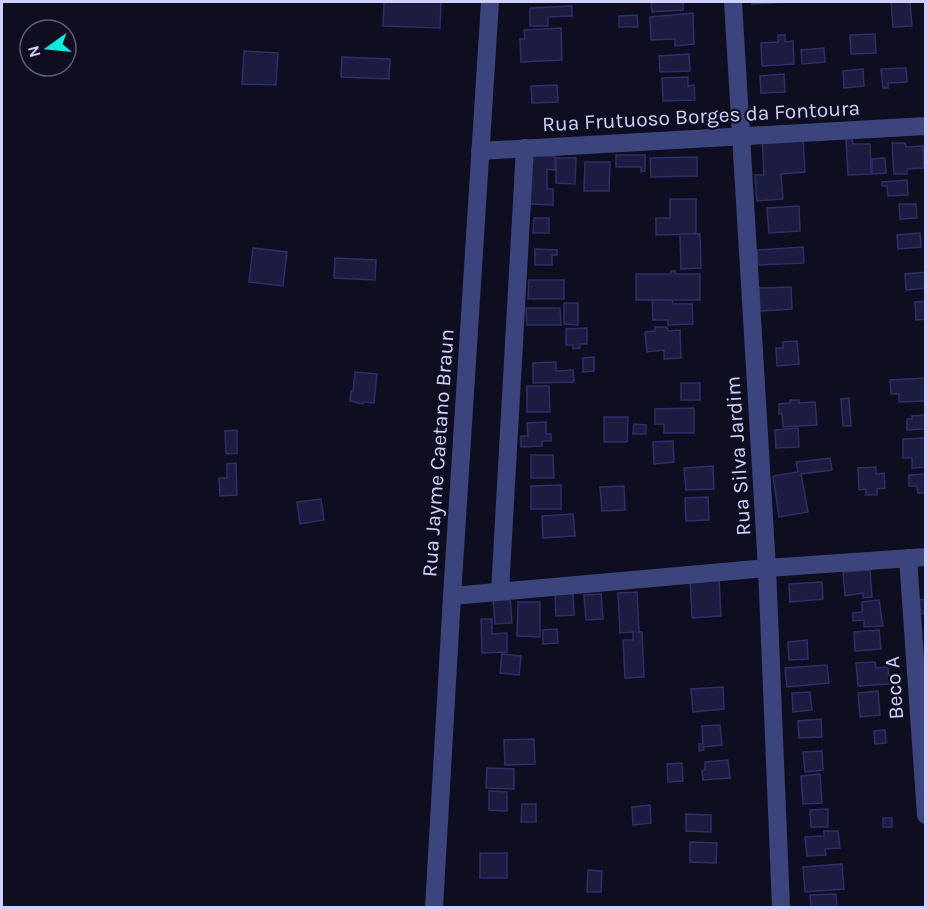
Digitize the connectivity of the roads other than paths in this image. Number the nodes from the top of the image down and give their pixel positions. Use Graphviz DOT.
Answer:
graph roads {
  1 [pos="490,2"];
  2 [pos="733,2"];
  3 [pos="926,126"];
  4 [pos="740,135"];
  5 [pos="525,148"];
  6 [pos="480,151"];
  7 [pos="917,558"];
  8 [pos="767,568"];
  9 [pos="500,591"];
  10 [pos="452,596"];
  11 [pos="926,815"];
  12 [pos="434,908"];
  13 [pos="781,908"];
  1 -- 6 [label="street, Rua Jayme Caetano Braun"];
  2 -- 4 [label="street, Rua Silva Jardim"];
  3 -- 4 [label="street, Rua Frutuoso Borges da Fontoura"];
  4 -- 5 [label="street, Rua Frutuoso Borges da Fontoura"];
  4 -- 8 [label="street, Rua Silva Jardim"];
  5 -- 6 [label="street, Rua Frutuoso Borges da Fontoura"];
  5 -- 9 [label="street"];
  6 -- 10 [label="street, Rua Jayme Caetano Braun"];
  7 -- 8 [label="street"];
  7 -- 11 [label="street, Beco A"];
  8 -- 9 [label="street"];
  8 -- 13 [label="street, Rua Silva Jardim"];
  9 -- 10 [label="street"];
  10 -- 12 [label="street, Rua Jayme Caetano Braun"];
}
